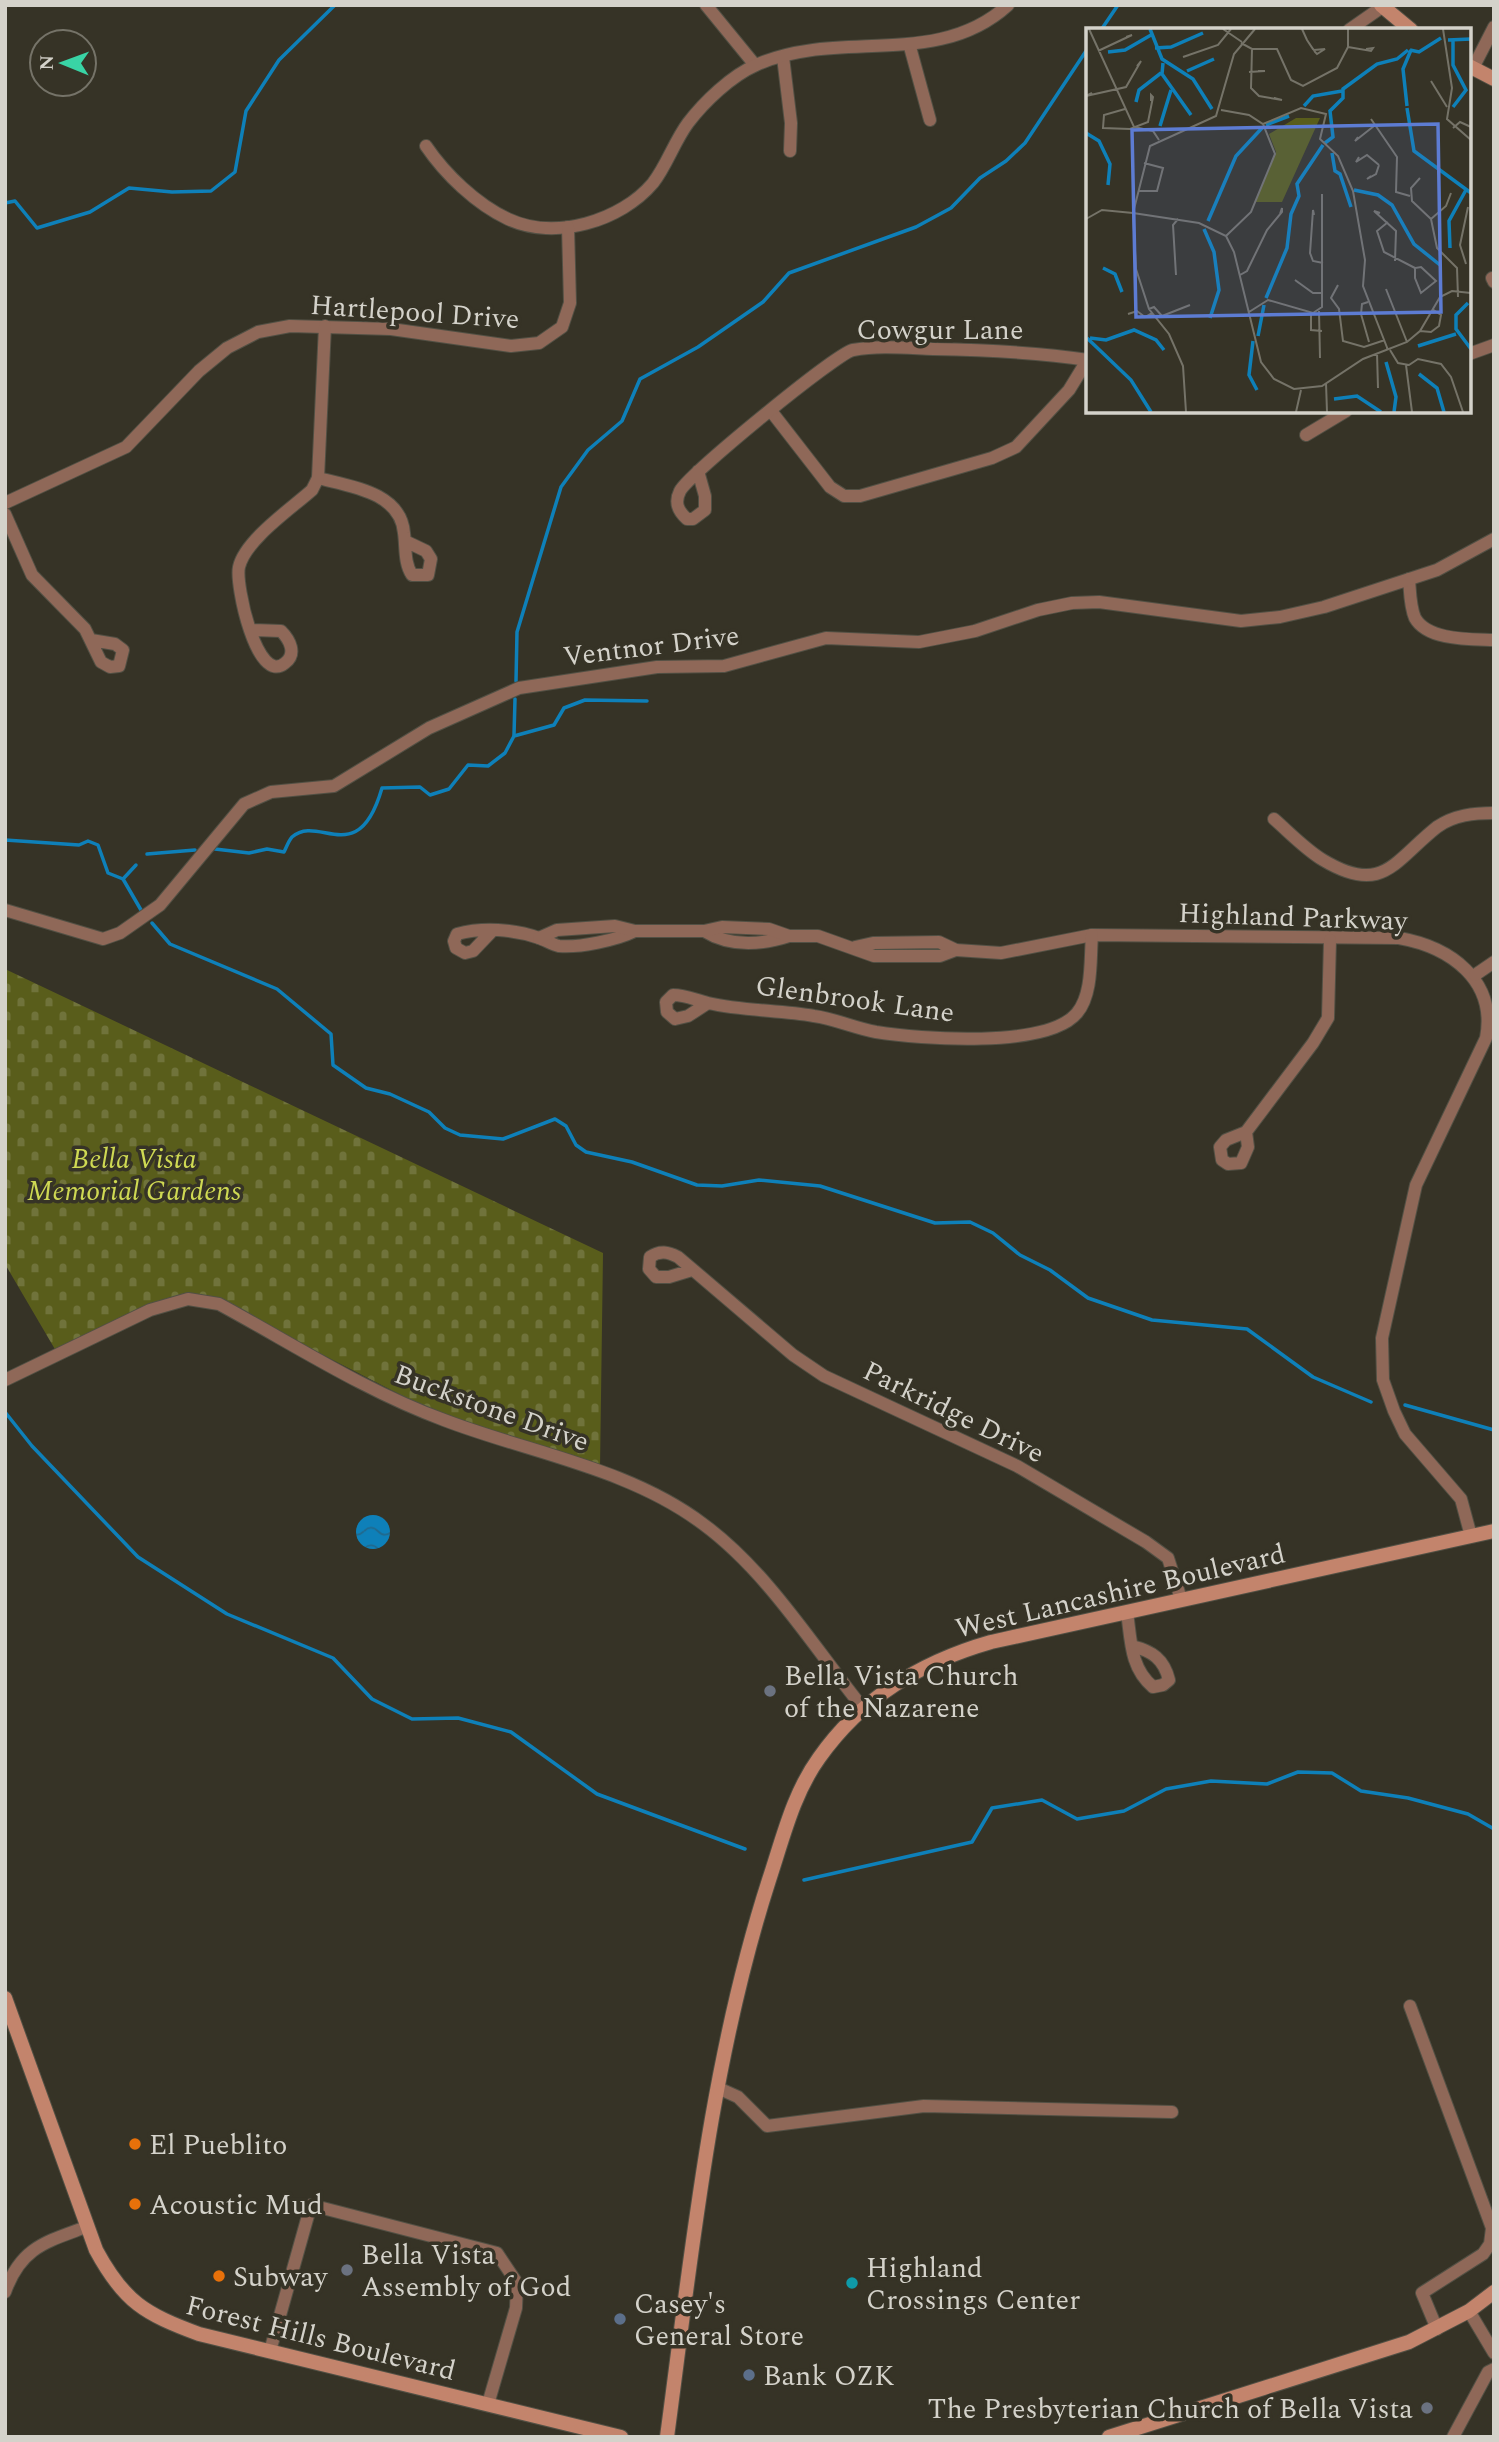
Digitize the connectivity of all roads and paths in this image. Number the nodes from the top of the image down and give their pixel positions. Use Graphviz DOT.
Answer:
graph roads {
  1 [pos="706,5"];
  2 [pos="1008,5"];
  3 [pos="1381,6"];
  4 [pos="1494,27"];
  5 [pos="1352,28"];
  6 [pos="1408,28"];
  7 [pos="910,47"];
  8 [pos="783,57"];
  9 [pos="755,65"];
  10 [pos="1471,67"];
  11 [pos="1494,79"];
  12 [pos="930,120"];
  13 [pos="426,146"];
  14 [pos="790,150"];
  15 [pos="568,227"];
  16 [pos="325,327"];
  17 [pos="1494,345"];
  18 [pos="1471,353"];
  19 [pos="1086,359"];
  20 [pos="1086,362"];
  21 [pos="771,411"];
  22 [pos="1343,413"];
  23 [pos="1306,435"];
  24 [pos="698,471"];
  25 [pos="318,478"];
  26 [pos="5,503"];
  27 [pos="5,514"];
  28 [pos="1494,539"];
  29 [pos="405,541"];
  30 [pos="1409,579"];
  31 [pos="251,630"];
  32 [pos="91,640"];
  33 [pos="1494,640"];
  34 [pos="1494,813"];
  35 [pos="1274,818"];
  36 [pos="5,910"];
  37 [pos="493,930"];
  38 [pos="1092,935"];
  39 [pos="1330,940"];
  40 [pos="1494,962"];
  41 [pos="1475,975"];
  42 [pos="708,1003"];
  43 [pos="1490,1039"];
  44 [pos="1247,1132"];
  45 [pos="692,1270"];
  46 [pos="5,1380"];
  47 [pos="1494,1531"];
  48 [pos="1471,1536"];
  49 [pos="1181,1599"];
  50 [pos="1127,1612"];
  51 [pos="1132,1646"];
  52 [pos="862,1707"];
  53 [pos="5,1998"];
  54 [pos="1410,2006"];
  55 [pos="718,2088"];
  56 [pos="1172,2112"];
  57 [pos="86,2227"];
  58 [pos="5,2292"];
  59 [pos="1494,2292"];
  60 [pos="1469,2311"];
  61 [pos="1437,2329"];
  62 [pos="270,2351"];
  63 [pos="1494,2353"];
  64 [pos="1494,2369"];
  65 [pos="488,2404"];
  66 [pos="621,2437"];
  67 [pos="667,2437"];
  68 [pos="1109,2437"];
  69 [pos="1453,2437"];
  1 -- 9 [label="street"];
  2 -- 7 [label="street"];
  3 -- 5 [label="street"];
  3 -- 6 [label="main road"];
  4 -- 10 [label="street"];
  7 -- 8 [label="street"];
  7 -- 12 [label="street"];
  8 -- 9 [label="street"];
  8 -- 14 [label="street"];
  9 -- 15 [label="street"];
  10 -- 11 [label="main road"];
  13 -- 15 [label="street"];
  15 -- 16 [label="street, Hartlepool Drive"];
  16 -- 25 [label="street"];
  16 -- 26 [label="street, Hartlepool Drive"];
  17 -- 18 [label="street"];
  19 -- 21 [label="street, Cowgur Lane"];
  20 -- 21 [label="street"];
  21 -- 24 [label="street, Cowgur Lane"];
  22 -- 23 [label="street"];
  25 -- 29 [label="street"];
  25 -- 31 [label="street"];
  27 -- 32 [label="street"];
  28 -- 30 [label="street, Ventnor Drive"];
  30 -- 33 [label="street"];
  30 -- 36 [label="street, Ventnor Drive"];
  34 -- 35 [label="street"];
  37 -- 38 [label="street, Highland Parkway"];
  38 -- 39 [label="street, Highland Parkway"];
  38 -- 42 [label="street, Glenbrook Lane"];
  39 -- 41 [label="street, Highland Parkway"];
  39 -- 44 [label="street"];
  40 -- 41 [label="street"];
  41 -- 43 [label="street"];
  43 -- 48 [label="street"];
  45 -- 49 [label="street, Parkridge Drive"];
  46 -- 52 [label="street, Buckstone Drive"];
  47 -- 48 [label="main road, West Lancashire Boulevard"];
  48 -- 49 [label="main road, West Lancashire Boulevard"];
  49 -- 50 [label="main road, West Lancashire Boulevard"];
  50 -- 51 [label="street"];
  50 -- 52 [label="main road, West Lancashire Boulevard"];
  52 -- 55 [label="main road, West Lancashire Boulevard"];
  53 -- 57 [label="main road, Forest Hills Boulevard"];
  54 -- 61 [label="street"];
  55 -- 56 [label="street"];
  55 -- 67 [label="main road, West Lancashire Boulevard"];
  57 -- 58 [label="street"];
  57 -- 62 [label="main road, Forest Hills Boulevard"];
  59 -- 60 [label="main road"];
  60 -- 61 [label="main road"];
  60 -- 63 [label="street"];
  61 -- 68 [label="main road"];
  62 -- 65 [label="main road, Forest Hills Boulevard"];
  62 -- 65 [label="street"];
  64 -- 69 [label="street"];
  65 -- 66 [label="main road, Forest Hills Boulevard"];
}
